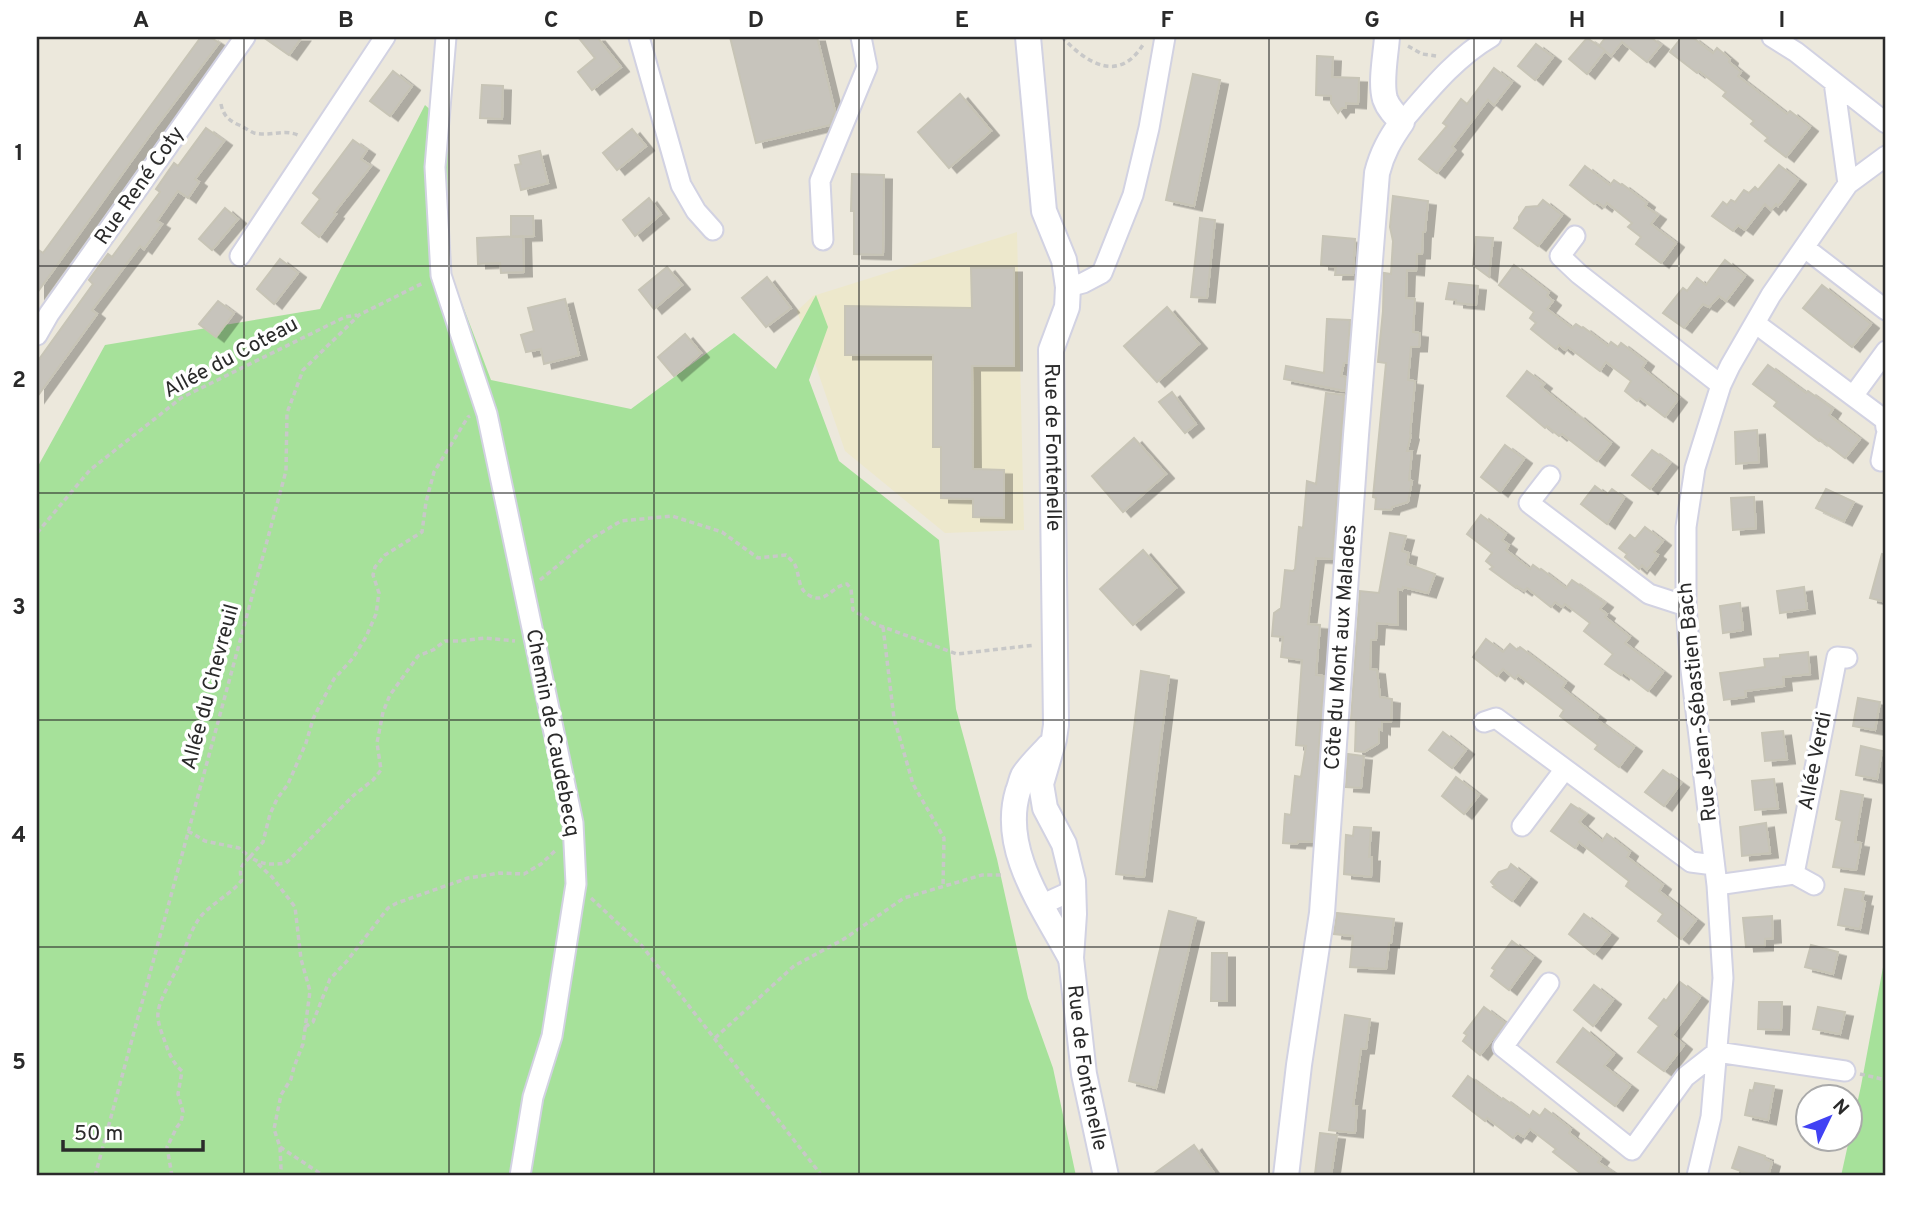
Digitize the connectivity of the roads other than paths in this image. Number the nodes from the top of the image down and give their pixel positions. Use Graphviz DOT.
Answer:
graph roads {
  1 [pos="245,37"];
  2 [pos="385,37"];
  3 [pos="446,37"];
  4 [pos="639,37"];
  5 [pos="861,37"];
  6 [pos="1028,37"];
  7 [pos="1165,37"];
  8 [pos="1491,37"];
  9 [pos="1772,37"];
  10 [pos="1396,41"];
  11 [pos="1834,82"];
  12 [pos="1402,122"];
  13 [pos="1886,123"];
  14 [pos="1886,156"];
  15 [pos="1848,184"];
  16 [pos="713,230"];
  17 [pos="1575,236"];
  18 [pos="823,240"];
  19 [pos="1805,248"];
  20 [pos="240,256"];
  21 [pos="1068,287"];
  22 [pos="1886,310"];
  23 [pos="1755,323"];
  24 [pos="37,335"];
  25 [pos="1886,351"];
  26 [pos="1721,385"];
  27 [pos="1853,396"];
  28 [pos="1886,428"];
  29 [pos="1886,436"];
  30 [pos="1881,461"];
  31 [pos="1550,476"];
  32 [pos="1686,606"];
  33 [pos="1847,658"];
  34 [pos="1484,722"];
  35 [pos="1054,739"];
  36 [pos="1565,769"];
  37 [pos="1522,826"];
  38 [pos="1714,865"];
  39 [pos="1794,874"];
  40 [pos="1717,885"];
  41 [pos="1814,885"];
  42 [pos="1073,890"];
  43 [pos="1041,905"];
  44 [pos="1070,958"];
  45 [pos="1549,983"];
  46 [pos="1717,1052"];
  47 [pos="1845,1071"];
  48 [pos="520,1176"];
  49 [pos="1106,1176"];
  50 [pos="1286,1176"];
  51 [pos="1698,1176"];
  1 -- 24 [label="street, Rue René Coty"];
  2 -- 20 [label="street"];
  3 -- 48 [label="street, Chemin de Caudebecq"];
  4 -- 16 [label="street"];
  5 -- 18 [label="street"];
  6 -- 21 [label="street, Rue de Fontenelle"];
  7 -- 21 [label="street"];
  8 -- 12 [label="street"];
  9 -- 11 [label="street"];
  10 -- 12 [label="street"];
  11 -- 13 [label="street"];
  11 -- 15 [label="street"];
  12 -- 50 [label="street, Côte du Mont aux Malades"];
  14 -- 15 [label="street, Rue Jean-Sébastien Bach"];
  15 -- 19 [label="street, Rue Jean-Sébastien Bach"];
  17 -- 26 [label="street"];
  19 -- 22 [label="street"];
  19 -- 23 [label="street, Rue Jean-Sébastien Bach"];
  21 -- 35 [label="street, Rue de Fontenelle"];
  23 -- 26 [label="street, Rue Jean-Sébastien Bach"];
  23 -- 27 [label="street"];
  25 -- 27 [label="street"];
  26 -- 32 [label="street, Rue Jean-Sébastien Bach"];
  27 -- 28 [label="street"];
  29 -- 30 [label="street"];
  31 -- 32 [label="street"];
  32 -- 38 [label="street, Rue Jean-Sébastien Bach"];
  33 -- 39 [label="street, Allée Verdi"];
  34 -- 36 [label="street"];
  35 -- 42 [label="street, Rue de Fontenelle"];
  35 -- 43 [label="street, Rue de Fontenelle"];
  36 -- 37 [label="street"];
  36 -- 38 [label="street"];
  38 -- 40 [label="street, Rue Jean-Sébastien Bach"];
  39 -- 40 [label="street"];
  39 -- 41 [label="street"];
  40 -- 46 [label="street, Rue Jean-Sébastien Bach"];
  42 -- 43 [label="street"];
  42 -- 44 [label="street, Rue de Fontenelle"];
  43 -- 44 [label="street, Rue de Fontenelle"];
  44 -- 49 [label="street, Rue de Fontenelle"];
  45 -- 46 [label="street"];
  46 -- 47 [label="street"];
  46 -- 51 [label="street, Rue Jean-Sébastien Bach"];
}
